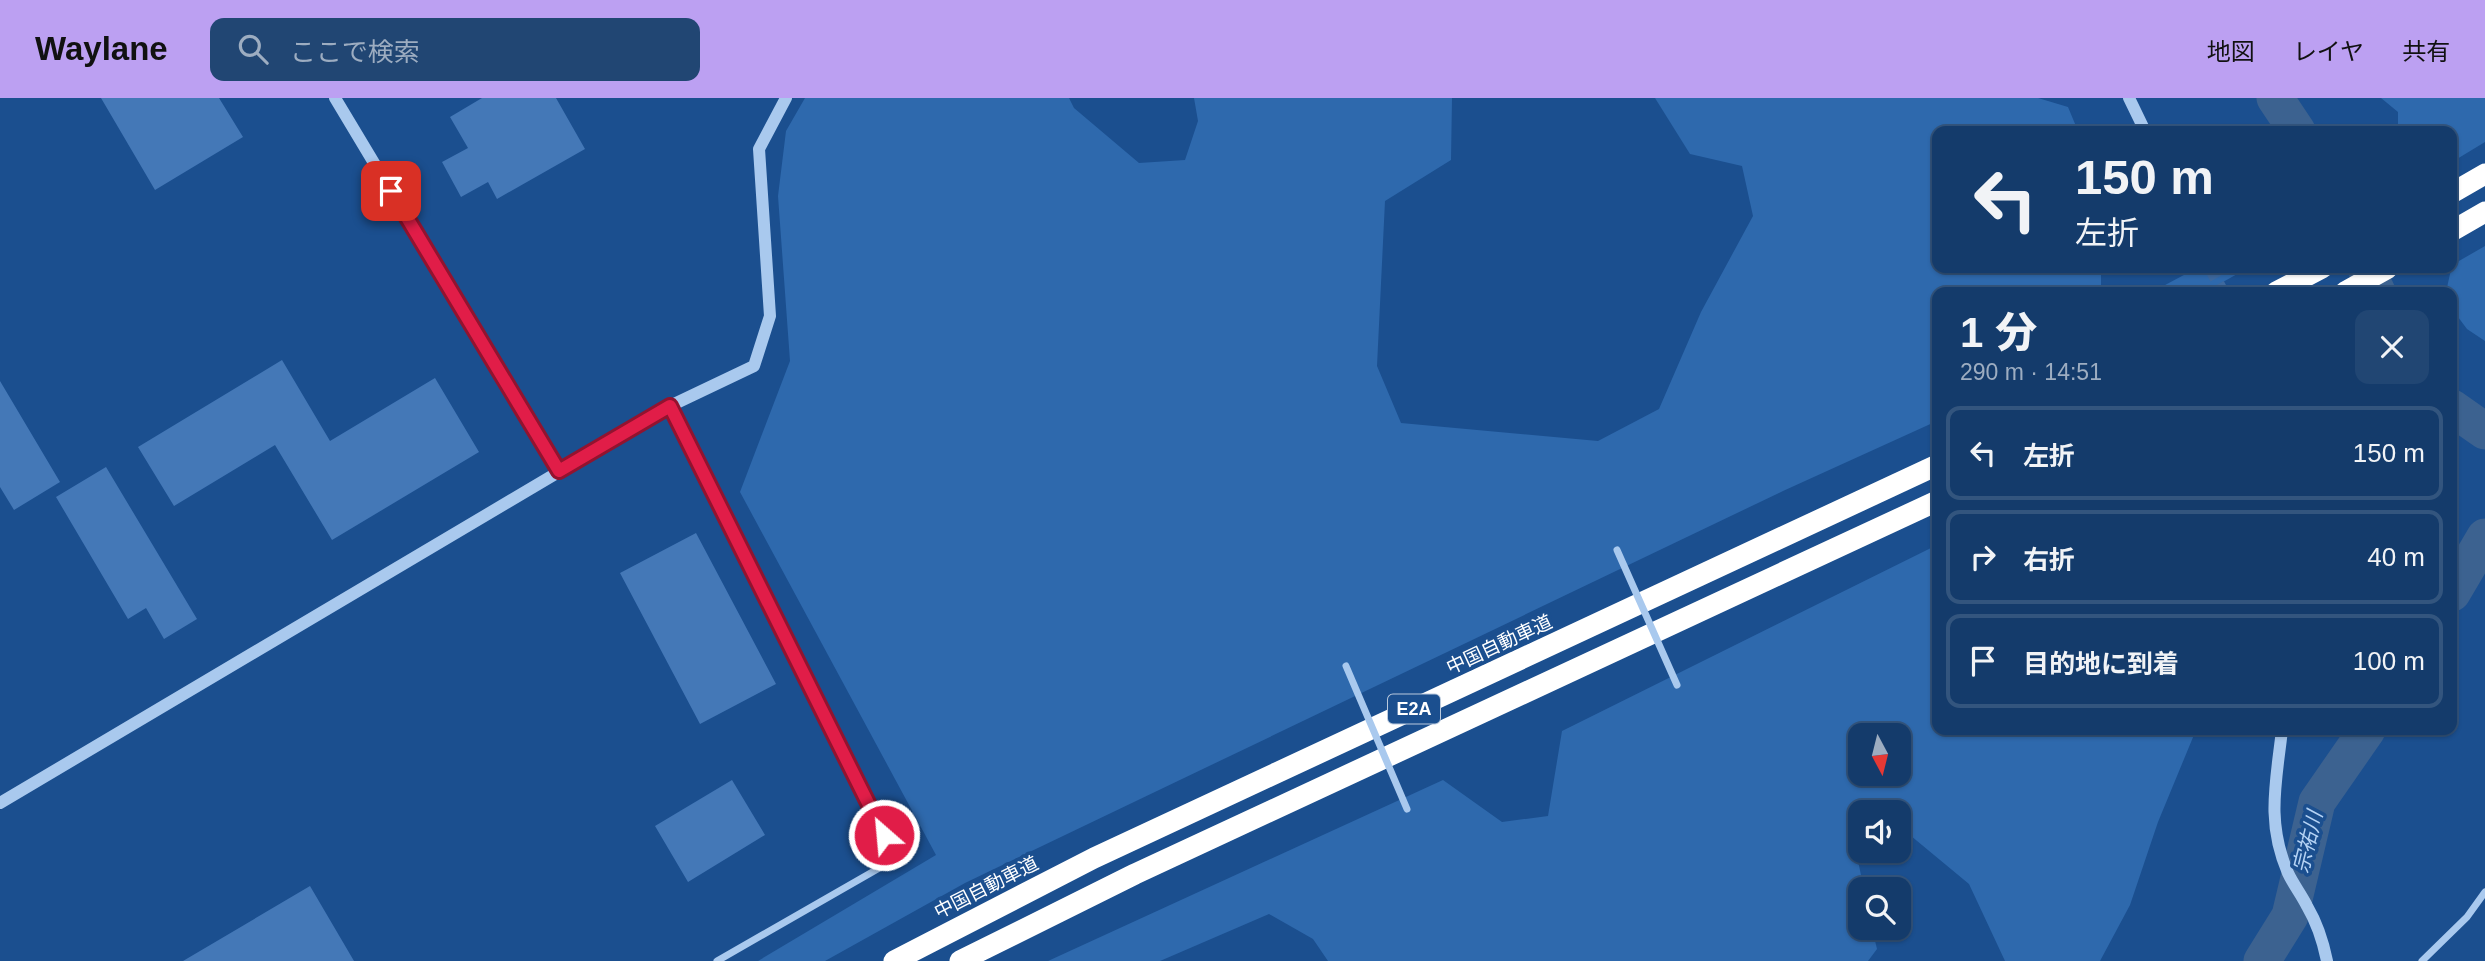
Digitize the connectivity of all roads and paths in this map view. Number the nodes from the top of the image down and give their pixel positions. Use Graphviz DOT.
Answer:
graph roads {
  1 [pos="335,98"];
  2 [pos="786,98"];
  3 [pos="2129,98"];
  4 [pos="2143,126"];
  5 [pos="2485,174"];
  6 [pos="2457,190"];
  7 [pos="2485,212"];
  8 [pos="2457,228"];
  9 [pos="2312,273"];
  10 [pos="2379,273"];
  11 [pos="2286,287"];
  12 [pos="2355,287"];
  13 [pos="670,406"];
  14 [pos="1932,467"];
  15 [pos="559,471"];
  16 [pos="1932,502"];
  17 [pos="1617,550"];
  18 [pos="1346,666"];
  19 [pos="1677,685"];
  20 [pos="2281,735"];
  21 [pos="0,803"];
  22 [pos="1407,809"];
  23 [pos="2485,892"];
  24 [pos="717,961"];
  25 [pos="894,961"];
  26 [pos="960,961"];
  27 [pos="2327,961"];
  28 [pos="2422,961"];
  1 -- 15 [label="street"];
  2 -- 13 [label="street"];
  3 -- 4 [label="street"];
  5 -- 6 [label="highway"];
  7 -- 8 [label="highway"];
  9 -- 11 [label="highway"];
  10 -- 12 [label="highway"];
  13 -- 15 [label="street"];
  13 -- 24 [label="street"];
  14 -- 25 [label="highway, 中国自動車道 / E2A"];
  15 -- 21 [label="street"];
  16 -- 26 [label="highway, E2A"];
  17 -- 19 [label="street, bridge"];
  18 -- 22 [label="street, bridge"];
  20 -- 27 [label="street"];
  23 -- 28 [label="street"];
}
